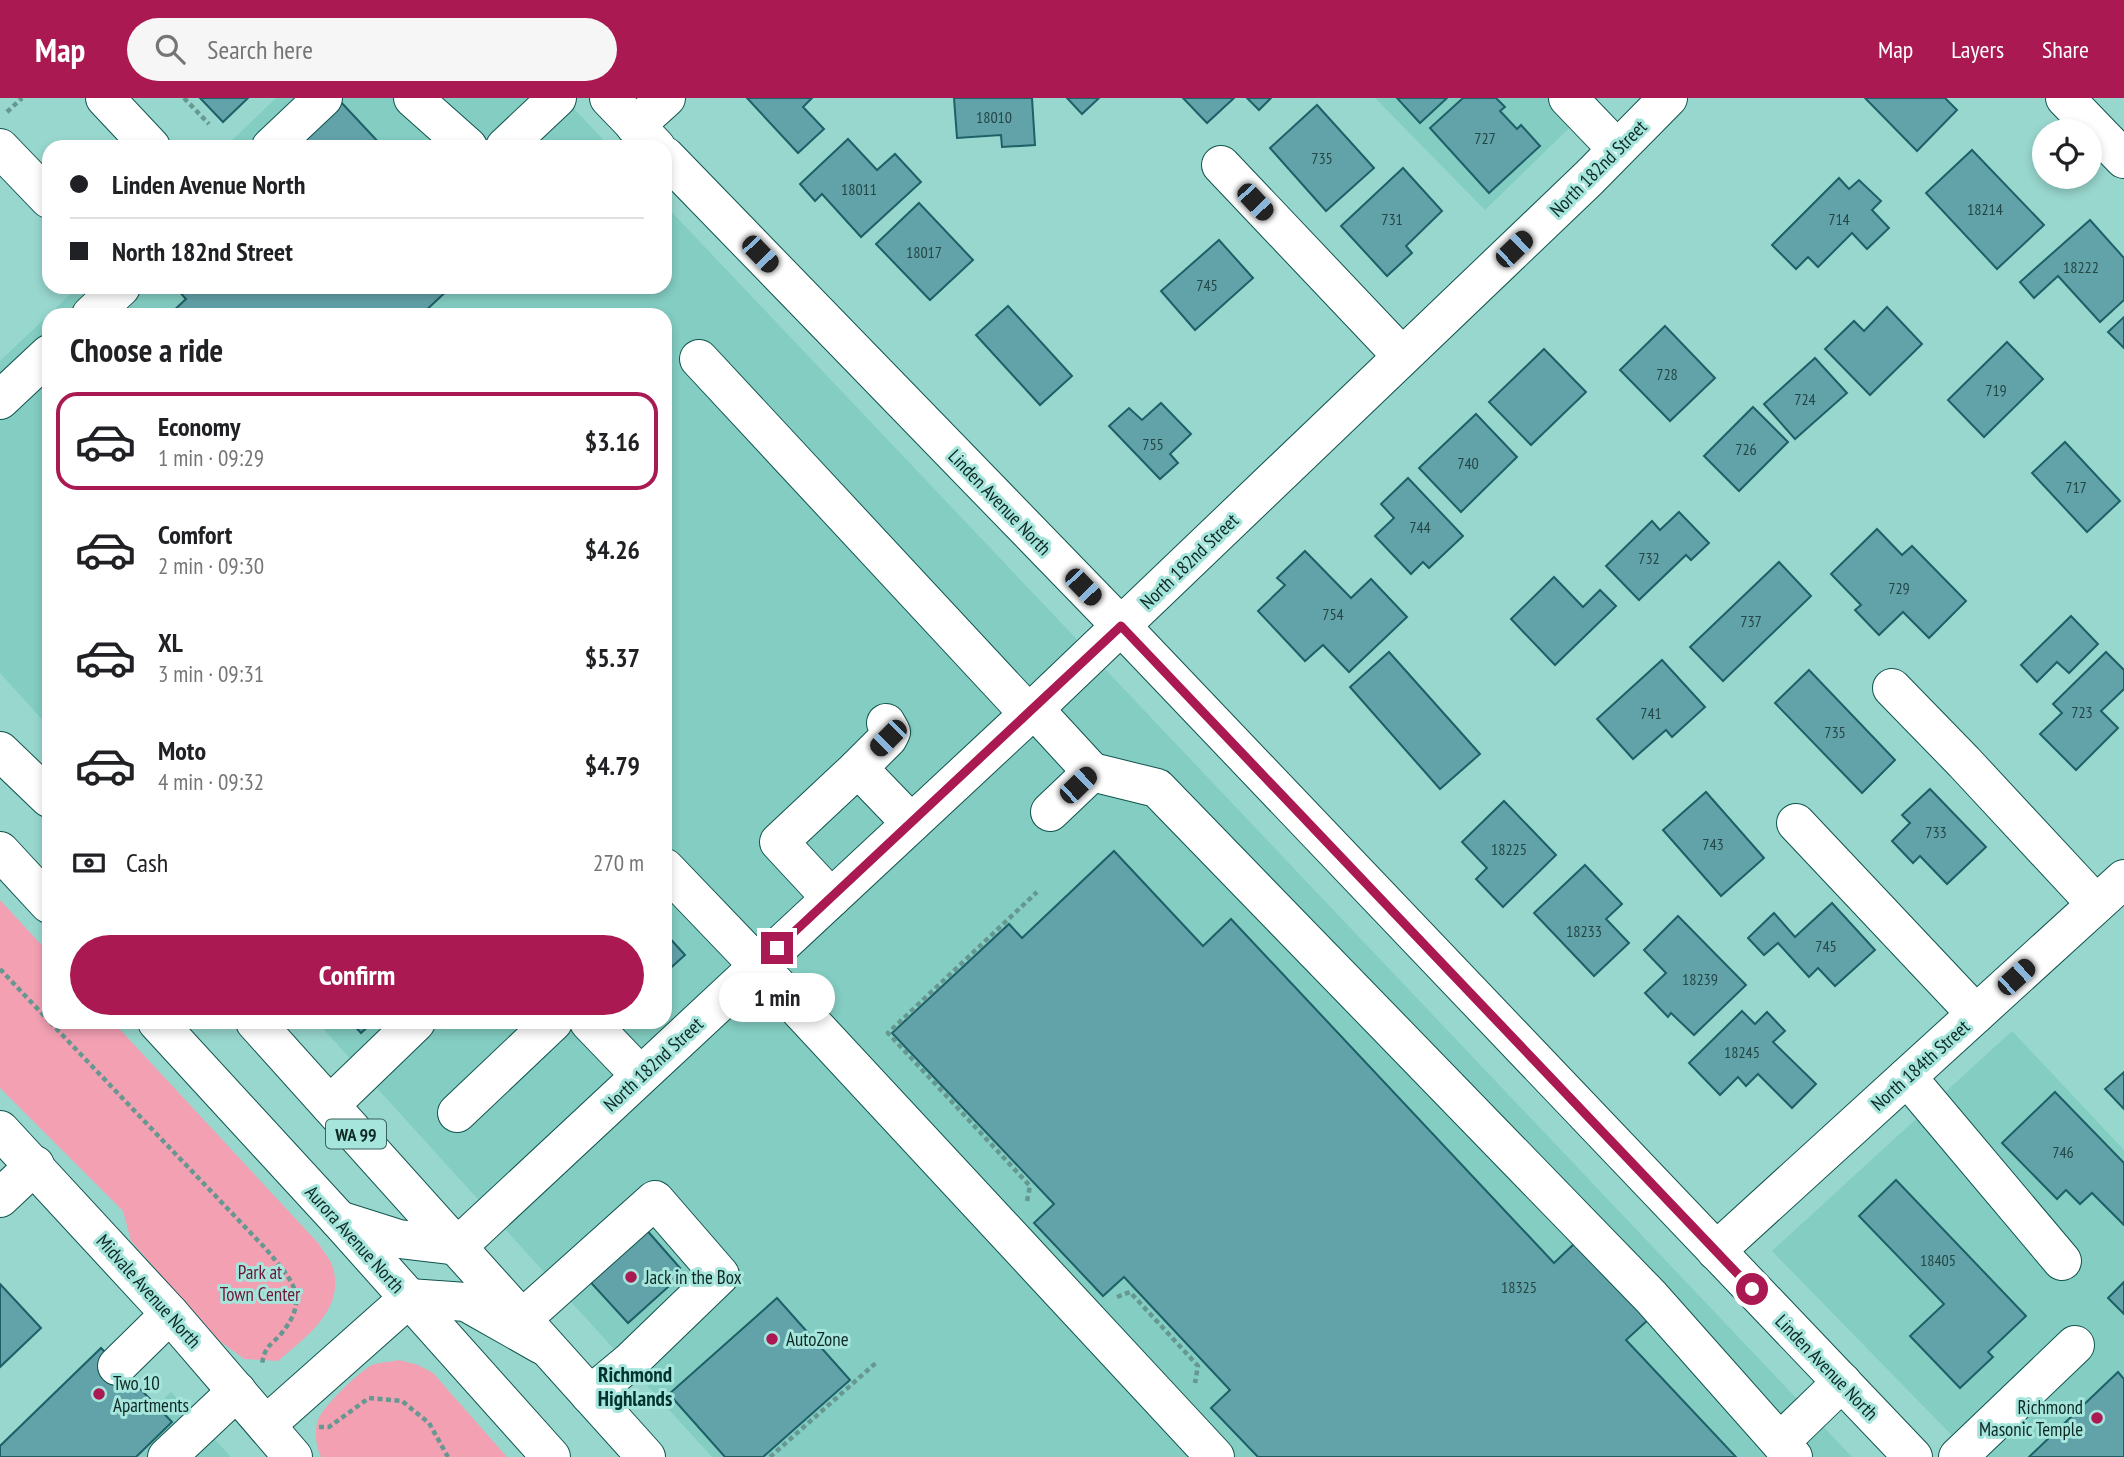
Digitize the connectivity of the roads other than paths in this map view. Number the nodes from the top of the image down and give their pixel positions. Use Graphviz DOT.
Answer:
graph roads {
  1 [pos="105,98"];
  2 [pos="323,98"];
  3 [pos="414,98"];
  4 [pos="557,98"];
  5 [pos="609,98"];
  6 [pos="666,98"];
  7 [pos="1568,98"];
  8 [pos="1668,98"];
  9 [pos="2065,98"];
  10 [pos="646,136"];
  11 [pos="144,140"];
  12 [pos="278,140"];
  13 [pos="460,140"];
  14 [pos="512,140"];
  15 [pos="0,148"];
  16 [pos="1616,148"];
  17 [pos="2124,159"];
  18 [pos="672,163"];
  19 [pos="1221,165"];
  20 [pos="42,192"];
  21 [pos="114,294"];
  22 [pos="98,308"];
  23 [pos="1402,356"];
  24 [pos="699,359"];
  25 [pos="42,361"];
  26 [pos="0,400"];
  27 [pos="1121,626"];
  28 [pos="1892,688"];
  29 [pos="1031,711"];
  30 [pos="886,723"];
  31 [pos="5,760"];
  32 [pos="858,768"];
  33 [pos="1091,772"];
  34 [pos="42,792"];
  35 [pos="1050,812"];
  36 [pos="1796,822"];
  37 [pos="911,823"];
  38 [pos="0,851"];
  39 [pos="672,875"];
  40 [pos="2124,879"];
  41 [pos="42,896"];
  42 [pos="831,898"];
  43 [pos="2096,904"];
  44 [pos="758,965"];
  45 [pos="1976,1014"];
  46 [pos="163,1029"];
  47 [pos="261,1029"];
  48 [pos="409,1029"];
  49 [pos="547,1029"];
  50 [pos="596,1029"];
  51 [pos="640,1075"];
  52 [pos="1907,1077"];
  53 [pos="330,1105"];
  54 [pos="457,1113"];
  55 [pos="0,1130"];
  56 [pos="35,1165"];
  57 [pos="0,1198"];
  58 [pos="339,1220"];
  59 [pos="458,1246"];
  60 [pos="1717,1251"];
  61 [pos="2062,1261"];
  62 [pos="409,1298"];
  63 [pos="170,1314"];
  64 [pos="522,1319"];
  65 [pos="2075,1345"];
  66 [pos="547,1348"];
  67 [pos="117,1366"];
  68 [pos="249,1378"];
  69 [pos="1842,1382"];
  70 [pos="590,1395"];
  71 [pos="266,1425"];
  72 [pos="298,1449"];
  73 [pos="1786,1450"];
  74 [pos="167,1457"];
  75 [pos="551,1457"];
  76 [pos="646,1457"];
  77 [pos="1215,1457"];
  78 [pos="1913,1457"];
  79 [pos="1958,1457"];
  1 -- 11 [label="main road"];
  2 -- 12 [label="main road"];
  3 -- 13 [label="main road"];
  4 -- 14 [label="main road"];
  5 -- 10 [label="main road"];
  6 -- 10 [label="main road"];
  7 -- 16 [label="main road"];
  8 -- 16 [label="main road, North 182nd Street"];
  9 -- 17 [label="main road"];
  15 -- 20 [label="main road"];
  16 -- 23 [label="main road, North 182nd Street"];
  18 -- 27 [label="main road, Linden Avenue North"];
  19 -- 23 [label="main road"];
  21 -- 22 [label="main road"];
  23 -- 27 [label="main road, North 182nd Street"];
  24 -- 29 [label="main road"];
  25 -- 26 [label="main road"];
  27 -- 29 [label="main road, North 182nd Street"];
  27 -- 60 [label="main road, Linden Avenue North"];
  28 -- 43 [label="main road"];
  29 -- 33 [label="main road"];
  29 -- 37 [label="main road, North 182nd Street"];
  30 -- 32 [label="main road"];
  31 -- 34 [label="main road"];
  32 -- 37 [label="main road"];
  32 -- 42 [label="main road"];
  33 -- 35 [label="main road"];
  33 -- 73 [label="main road"];
  36 -- 45 [label="main road"];
  37 -- 42 [label="main road, North 182nd Street"];
  38 -- 41 [label="main road"];
  39 -- 44 [label="main road"];
  40 -- 43 [label="main road, North 184th Street"];
  42 -- 44 [label="main road, North 182nd Street"];
  43 -- 45 [label="main road, North 184th Street"];
  44 -- 51 [label="main road, North 182nd Street"];
  44 -- 77 [label="main road"];
  45 -- 52 [label="main road, North 184th Street"];
  46 -- 58 [label="main road, Aurora Avenue North"];
  47 -- 53 [label="main road, WA 99"];
  48 -- 53 [label="main road"];
  49 -- 54 [label="main road"];
  50 -- 51 [label="main road"];
  51 -- 59 [label="main road, North 182nd Street"];
  52 -- 60 [label="main road, North 184th Street"];
  52 -- 61 [label="main road"];
  53 -- 59 [label="main road, WA 99"];
  55 -- 56 [label="main road, Midvale Avenue North"];
  56 -- 57 [label="main road"];
  56 -- 63 [label="main road, Midvale Avenue North"];
  58 -- 59 [label="main road"];
  58 -- 62 [label="main road, Aurora Avenue North"];
  59 -- 64 [label="main road, WA 99"];
  60 -- 69 [label="main road, Linden Avenue North"];
  62 -- 66 [label="main road"];
  62 -- 71 [label="main road"];
  62 -- 75 [label="main road, Aurora Avenue North"];
  63 -- 67 [label="main road"];
  63 -- 68 [label="main road, Midvale Avenue North"];
  64 -- 66 [label="main road, WA 99"];
  64 -- 70 [label="main road"];
  65 -- 79 [label="main road"];
  66 -- 70 [label="main road, WA 99"];
  68 -- 71 [label="main road, Midvale Avenue North"];
  68 -- 74 [label="main road"];
  69 -- 73 [label="main road"];
  69 -- 78 [label="main road, Linden Avenue North"];
  70 -- 76 [label="main road, WA 99"];
  71 -- 72 [label="main road, Midvale Avenue North"];
}
